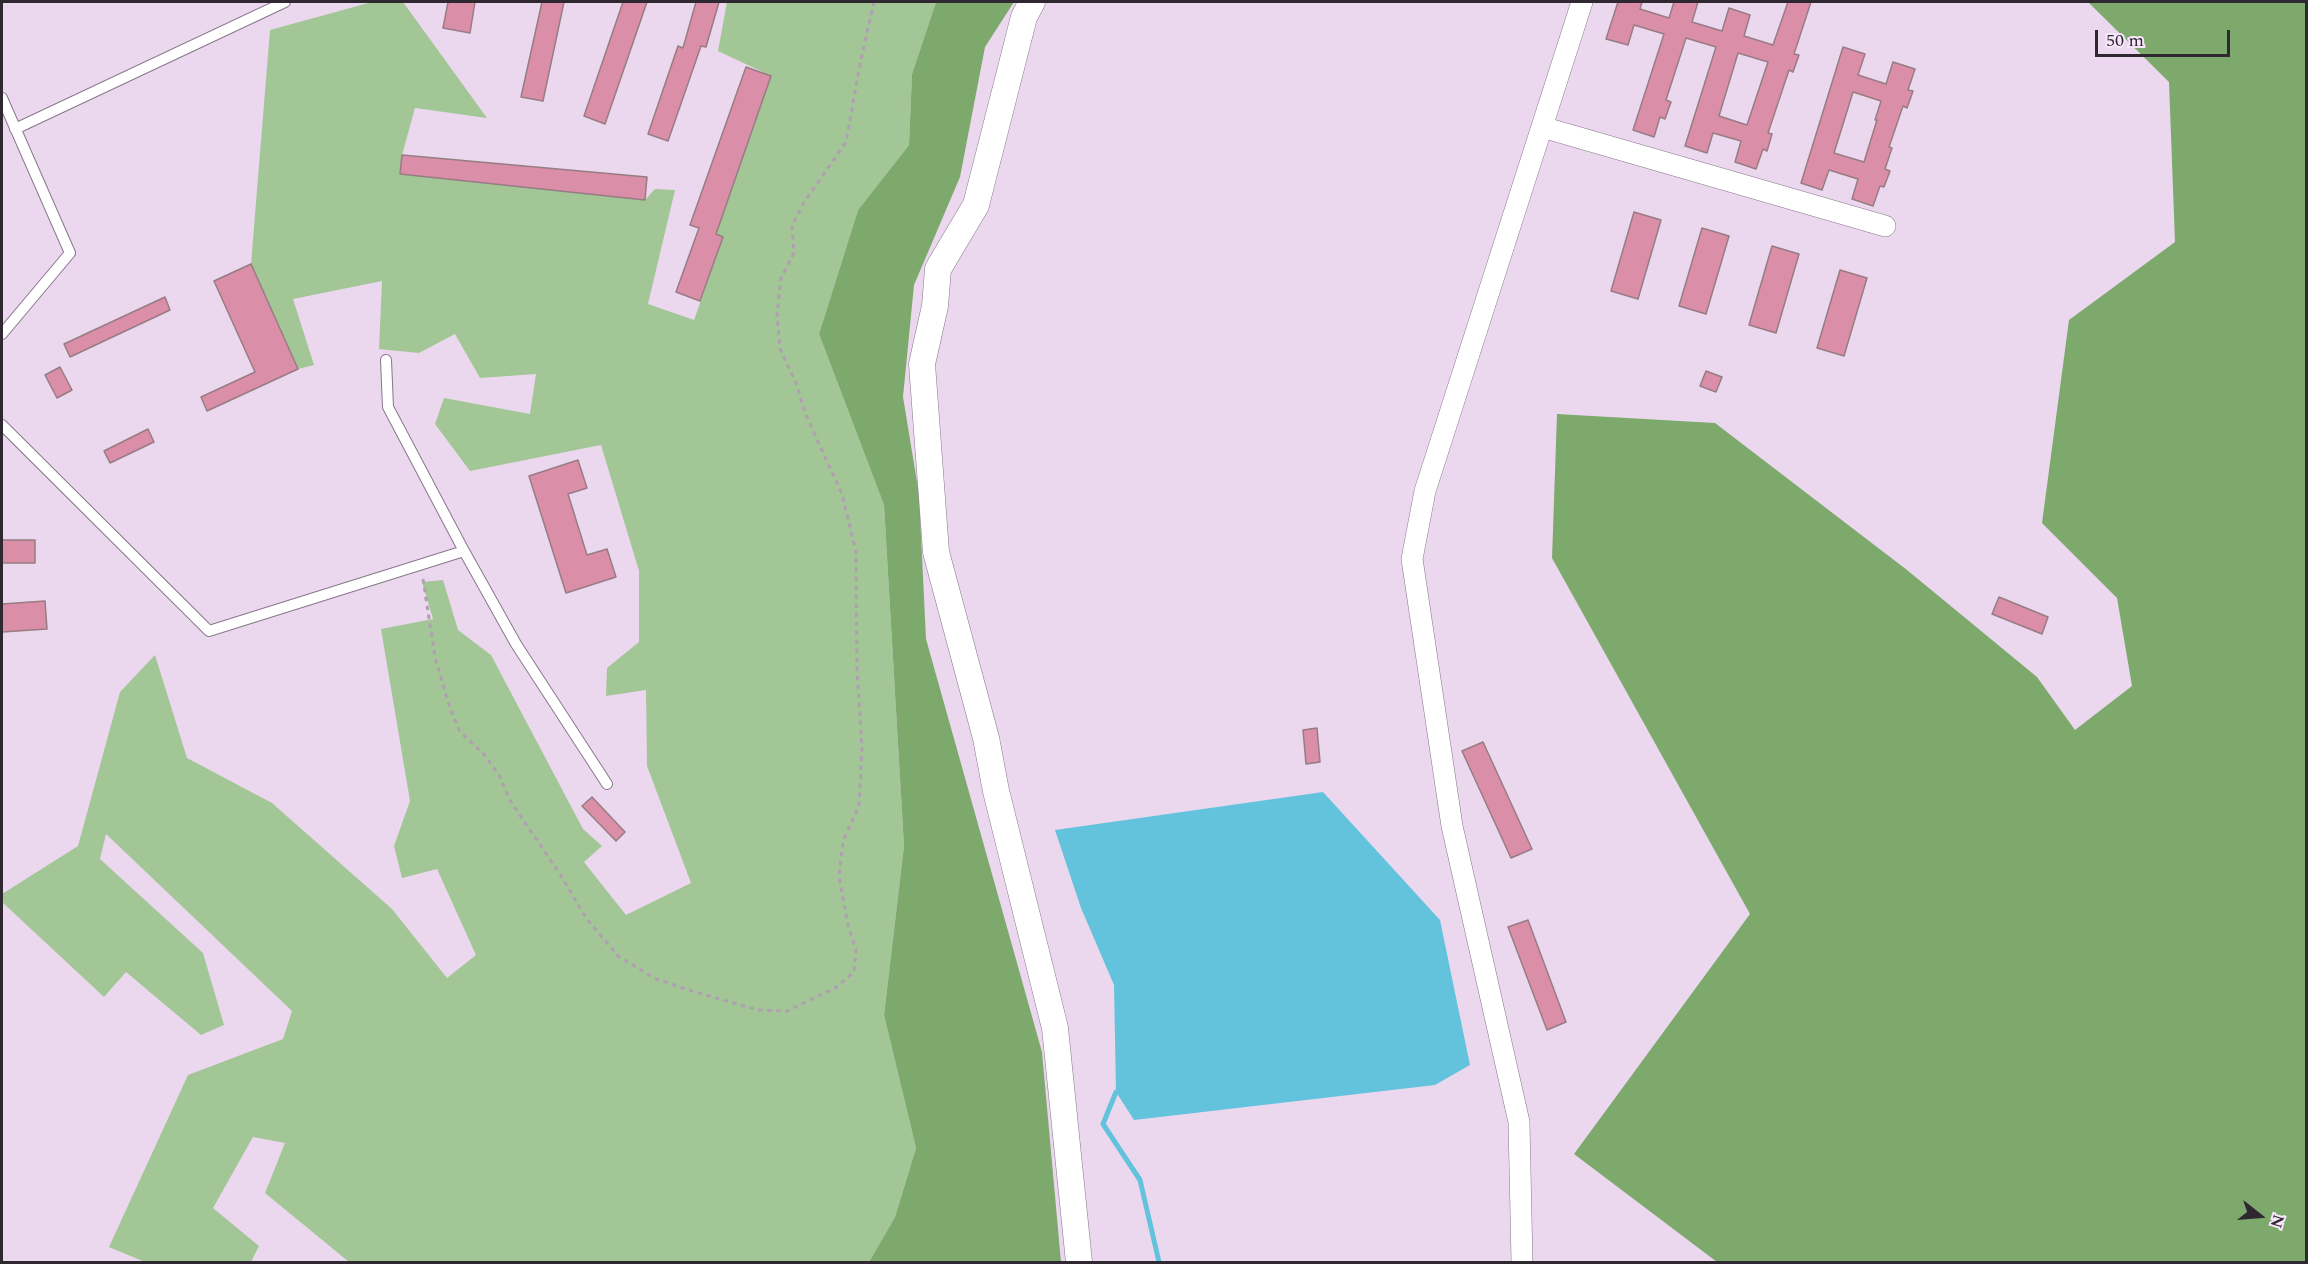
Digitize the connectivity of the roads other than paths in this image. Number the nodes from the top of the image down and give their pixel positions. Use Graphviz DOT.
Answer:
graph roads {
  1 [pos="285,2"];
  2 [pos="1032,2"];
  3 [pos="1582,2"];
  4 [pos="2,98"];
  5 [pos="9,124"];
  6 [pos="1542,127"];
  7 [pos="1885,226"];
  8 [pos="2,334"];
  9 [pos="386,360"];
  10 [pos="2,425"];
  11 [pos="464,552"];
  12 [pos="608,784"];
  13 [pos="1079,1263"];
  14 [pos="1522,1263"];
  1 -- 5 [label="lane"];
  2 -- 13 [label="street"];
  3 -- 6 [label="street"];
  4 -- 5 [label="lane"];
  5 -- 8 [label="lane"];
  6 -- 7 [label="street"];
  6 -- 14 [label="street"];
  9 -- 11 [label="lane"];
  10 -- 11 [label="lane"];
  11 -- 12 [label="lane"];
}
